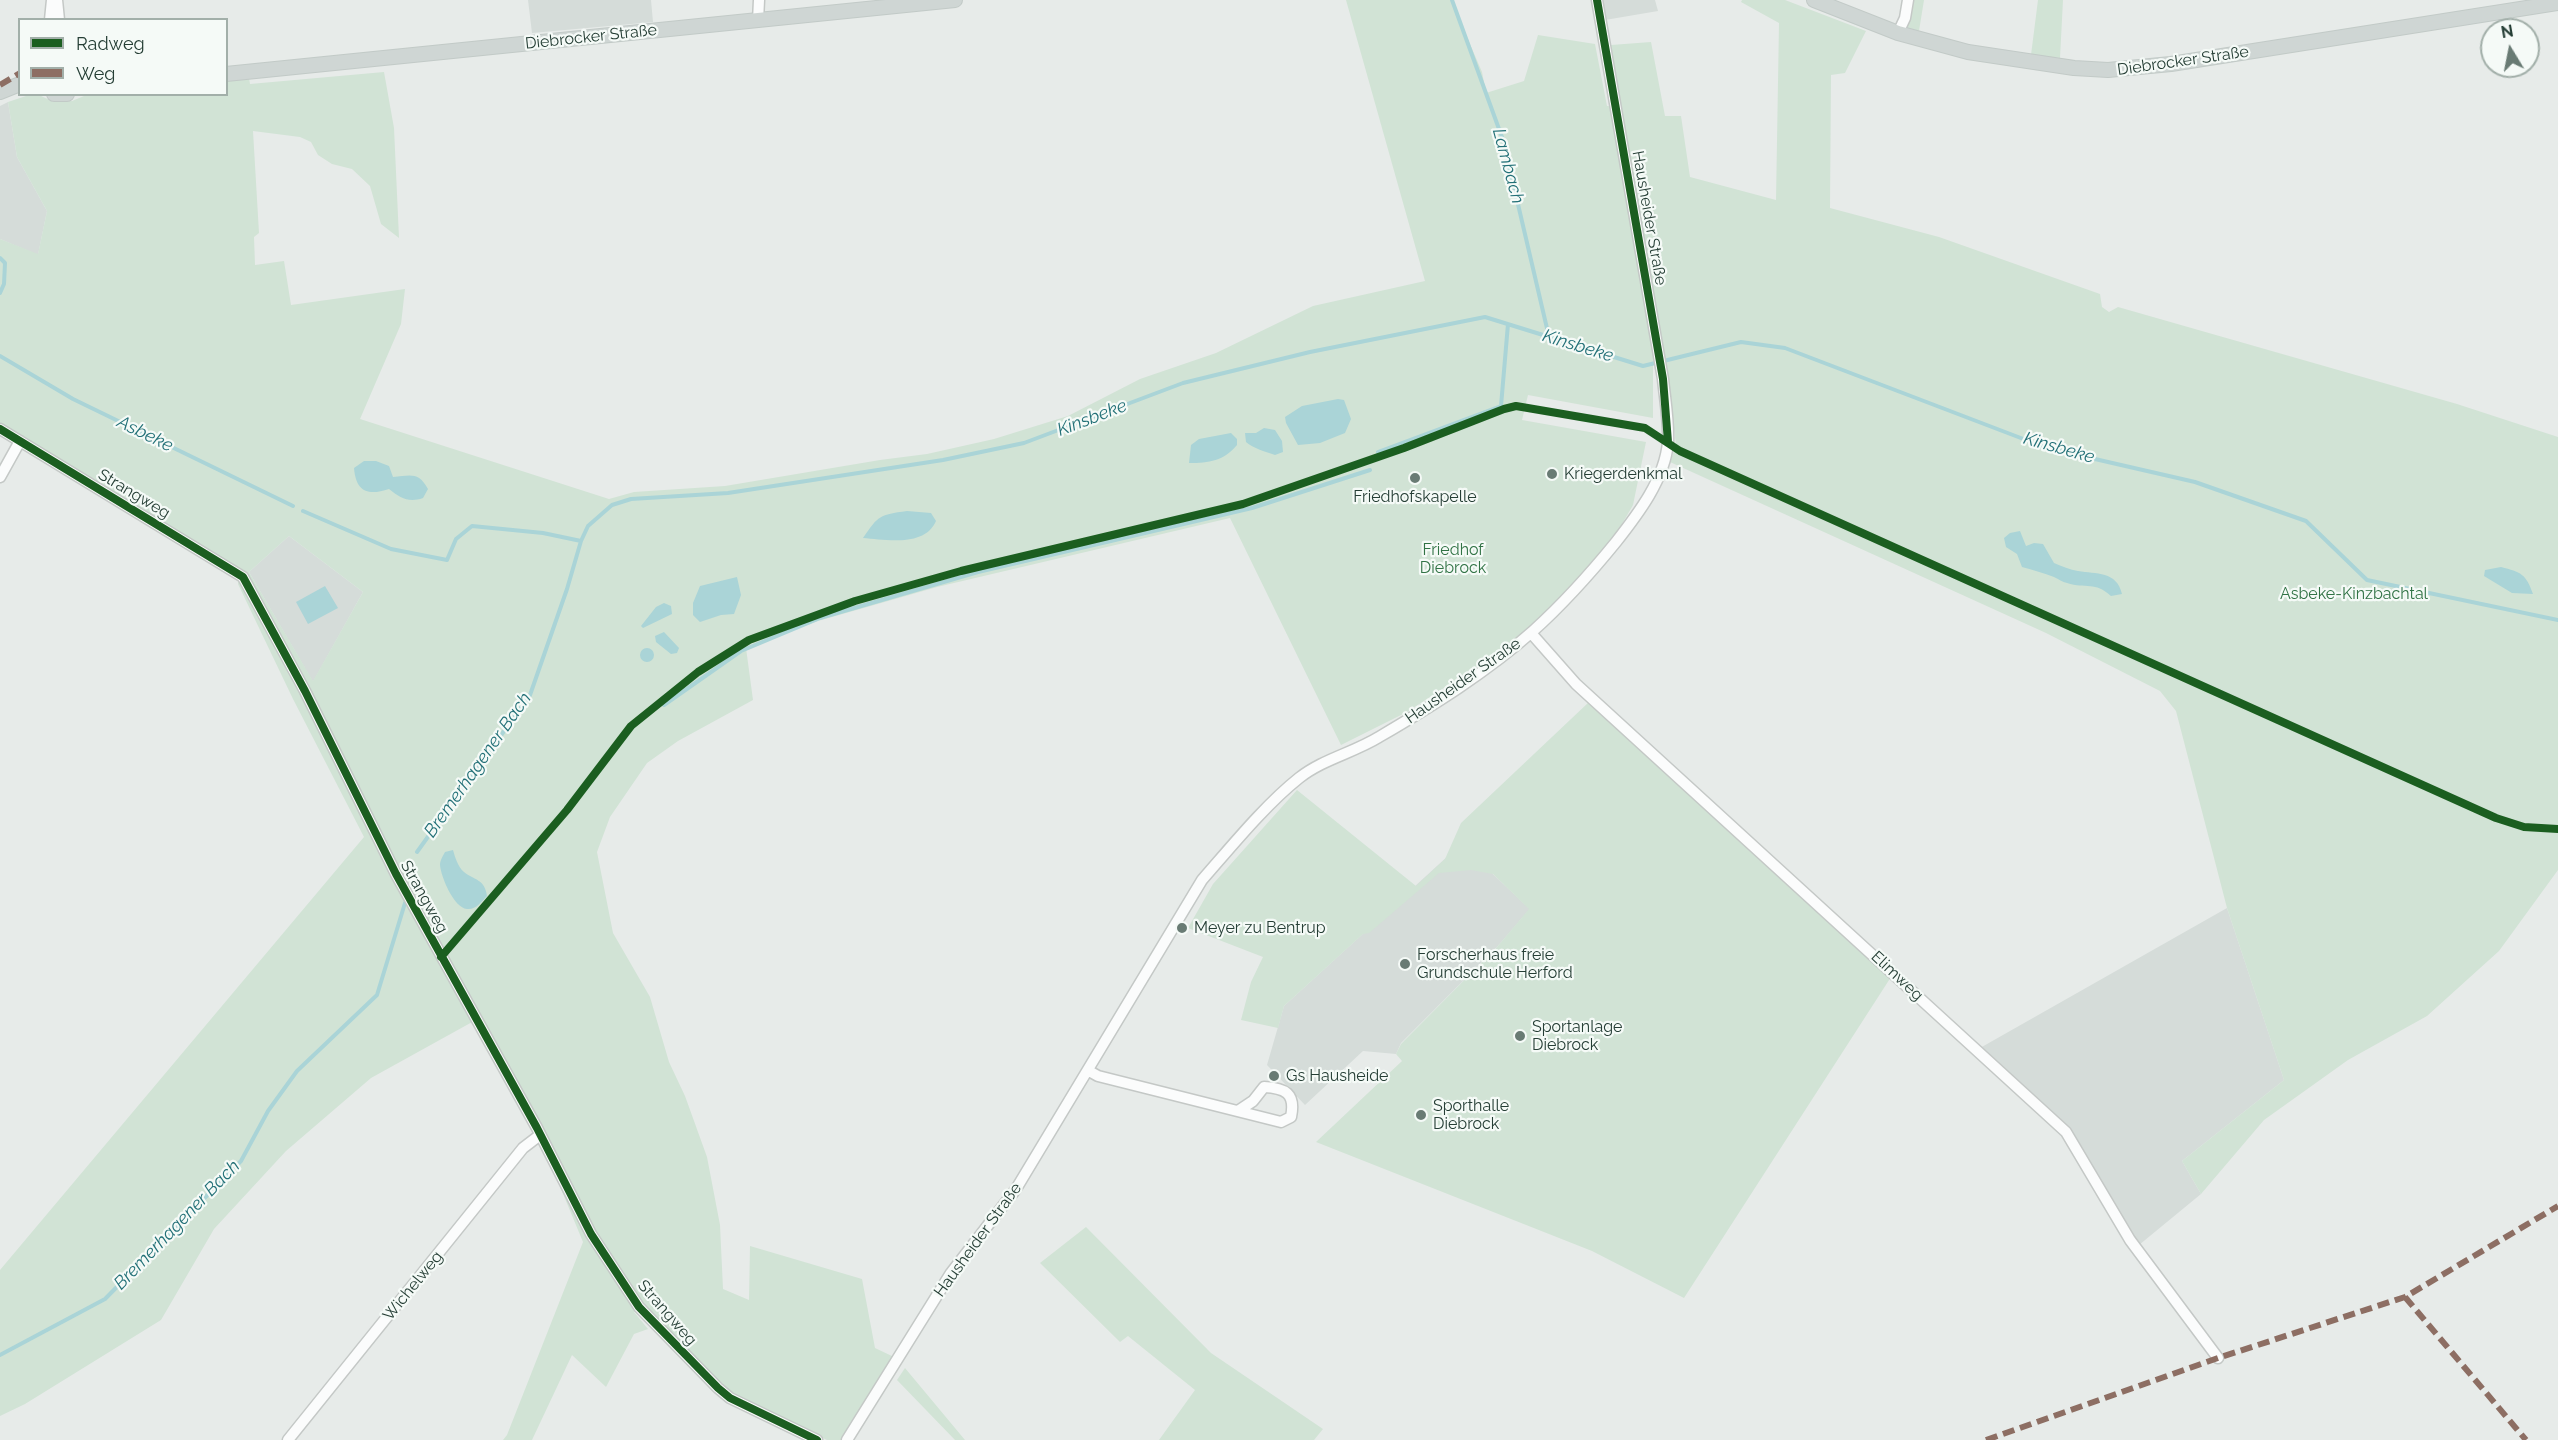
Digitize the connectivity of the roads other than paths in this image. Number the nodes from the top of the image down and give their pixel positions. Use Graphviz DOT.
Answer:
graph roads {
  1 [pos="51,0"];
  2 [pos="57,0"];
  3 [pos="759,0"];
  4 [pos="955,0"];
  5 [pos="1597,0"];
  6 [pos="1814,0"];
  7 [pos="1908,0"];
  8 [pos="2558,3"];
  9 [pos="50,18"];
  10 [pos="59,18"];
  11 [pos="758,21"];
  12 [pos="1898,33"];
  13 [pos="228,74"];
  14 [pos="18,85"];
  15 [pos="0,92"];
  16 [pos="18,95"];
  17 [pos="0,101"];
  18 [pos="0,429"];
  19 [pos="20,441"];
  20 [pos="0,477"];
  21 [pos="1531,633"];
  22 [pos="1089,1071"];
  23 [pos="1238,1111"];
  24 [pos="540,1135"];
  25 [pos="2217,1358"];
  26 [pos="288,1440"];
  27 [pos="817,1440"];
  28 [pos="848,1440"];
  1 -- 9 [label="street"];
  2 -- 10 [label="street"];
  3 -- 11 [label="street"];
  4 -- 11 [label="main road, Diebrocker Straße"];
  5 -- 21 [label="street, Hausheider Straße"];
  6 -- 12 [label="main road, Diebrocker Straße"];
  7 -- 12 [label="street"];
  8 -- 12 [label="main road, Diebrocker Straße"];
  11 -- 13 [label="main road, Diebrocker Straße"];
  14 -- 15 [label="main road"];
  16 -- 17 [label="main road"];
  18 -- 19 [label="street, Strangweg"];
  19 -- 20 [label="street"];
  19 -- 24 [label="street, Strangweg"];
  21 -- 22 [label="street, Hausheider Straße"];
  21 -- 25 [label="street, Elimweg"];
  22 -- 23 [label="street"];
  22 -- 28 [label="street, Hausheider Straße"];
  23 -- 23 [label="street"];
  24 -- 26 [label="street, Wichelweg"];
  24 -- 27 [label="street, Strangweg"];
}
